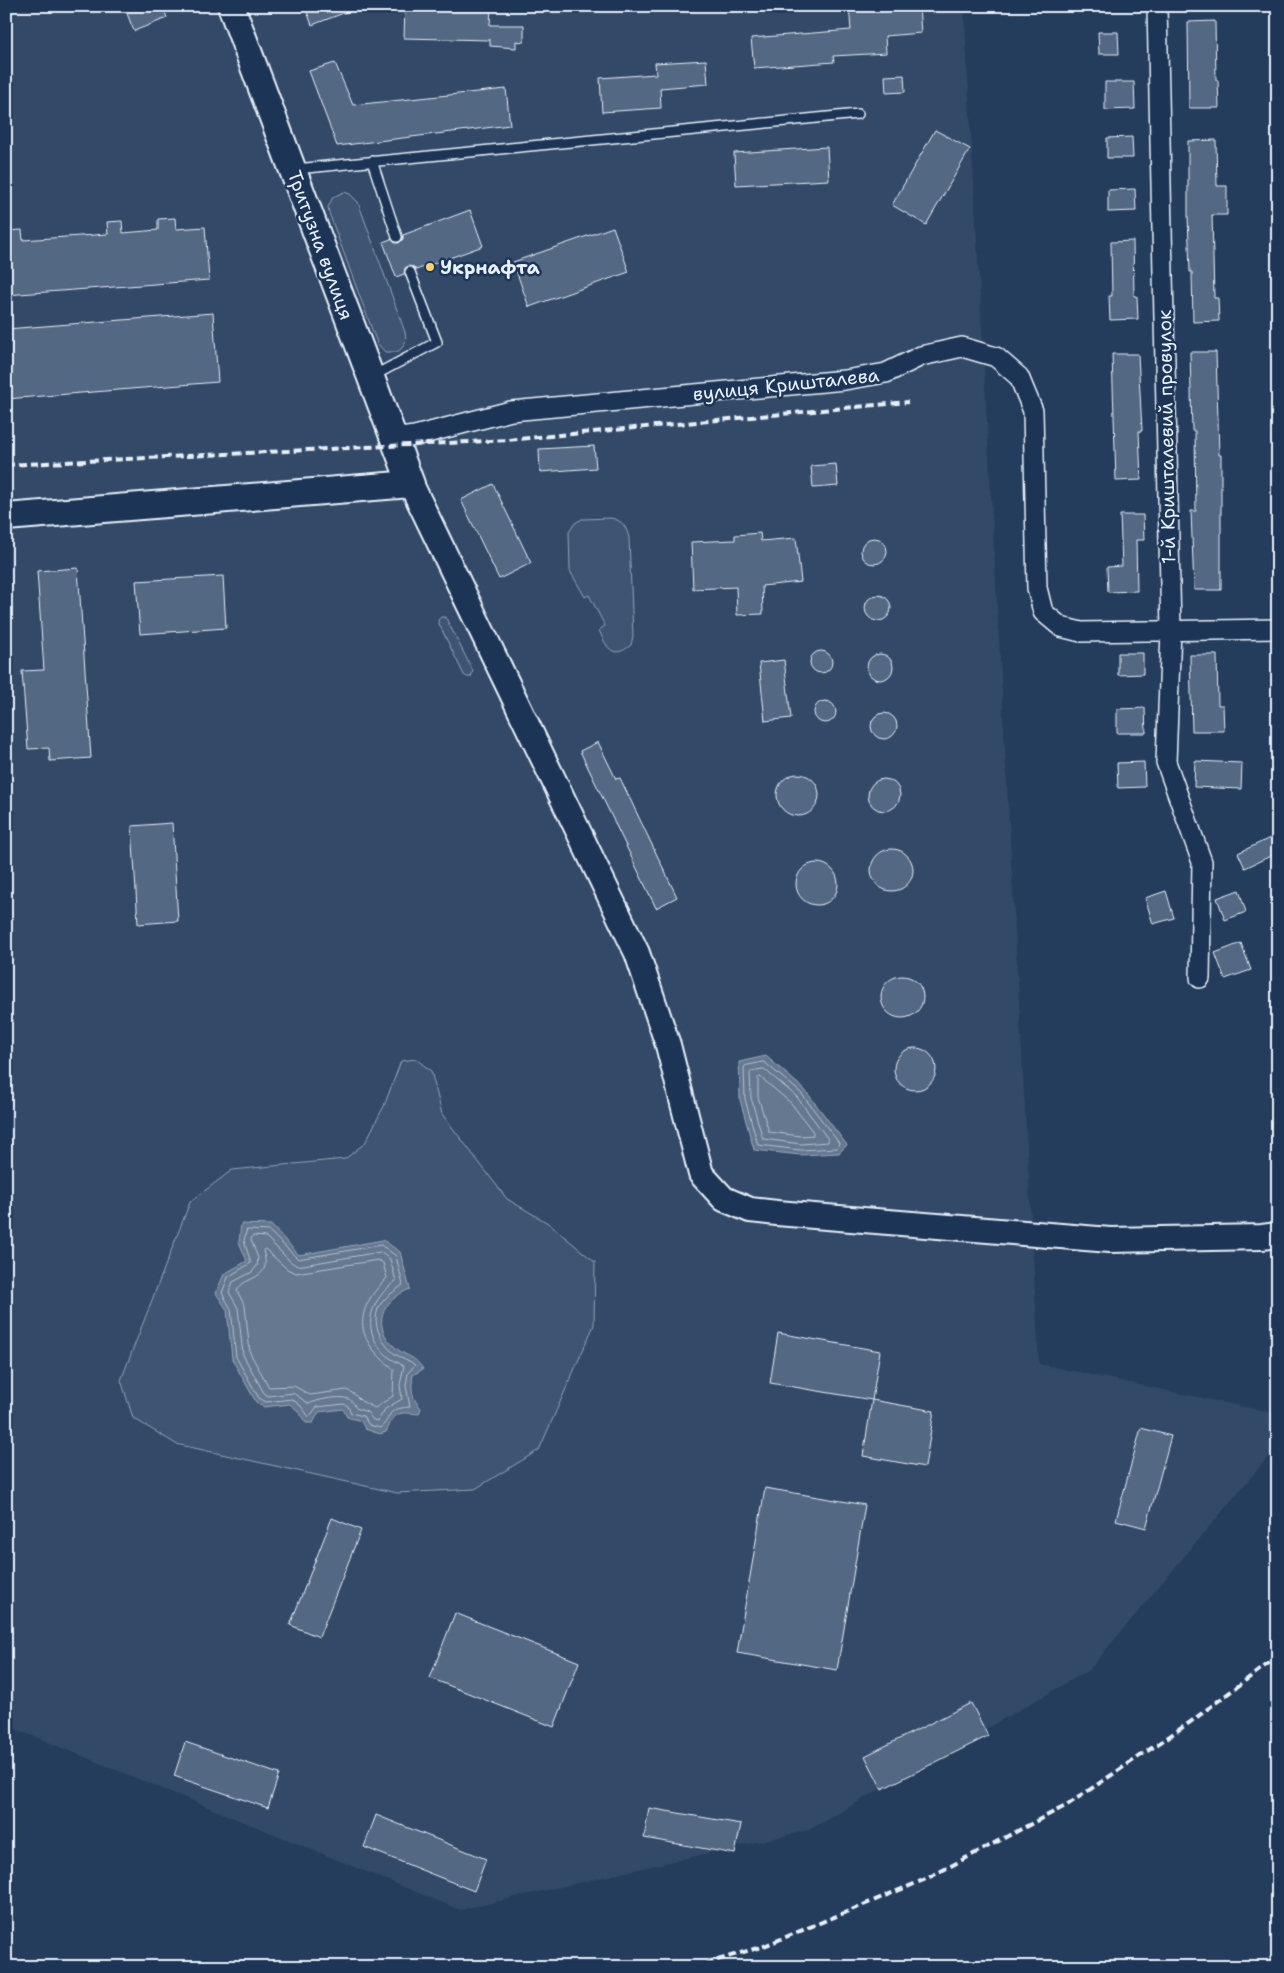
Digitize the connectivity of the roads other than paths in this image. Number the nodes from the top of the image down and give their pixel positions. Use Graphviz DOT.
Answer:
graph roads {
  1 [pos="232,6"];
  2 [pos="1157,6"];
  3 [pos="858,114"];
  4 [pos="372,161"];
  5 [pos="293,169"];
  6 [pos="397,237"];
  7 [pos="410,272"];
  8 [pos="370,378"];
  9 [pos="393,439"];
  10 [pos="410,484"];
  11 [pos="6,517"];
  12 [pos="1278,629"];
  13 [pos="1171,630"];
  14 [pos="1200,978"];
  15 [pos="1278,1235"];
  1 -- 5 [label="main road, Тритузна вулиця"];
  2 -- 13 [label="street, 1-й Кришталевий провулок"];
  3 -- 4 [label="lane"];
  4 -- 5 [label="lane"];
  4 -- 6 [label="lane"];
  5 -- 8 [label="main road, Тритузна вулиця"];
  7 -- 8 [label="lane"];
  8 -- 9 [label="main road, Тритузна вулиця"];
  9 -- 10 [label="main road, Тритузна вулиця"];
  9 -- 13 [label="street, вулиця Кришталева"];
  10 -- 11 [label="main road"];
  10 -- 15 [label="street"];
  12 -- 13 [label="street, вулиця Кришталева"];
  13 -- 14 [label="street, 1-й Кришталевий провулок"];
}
